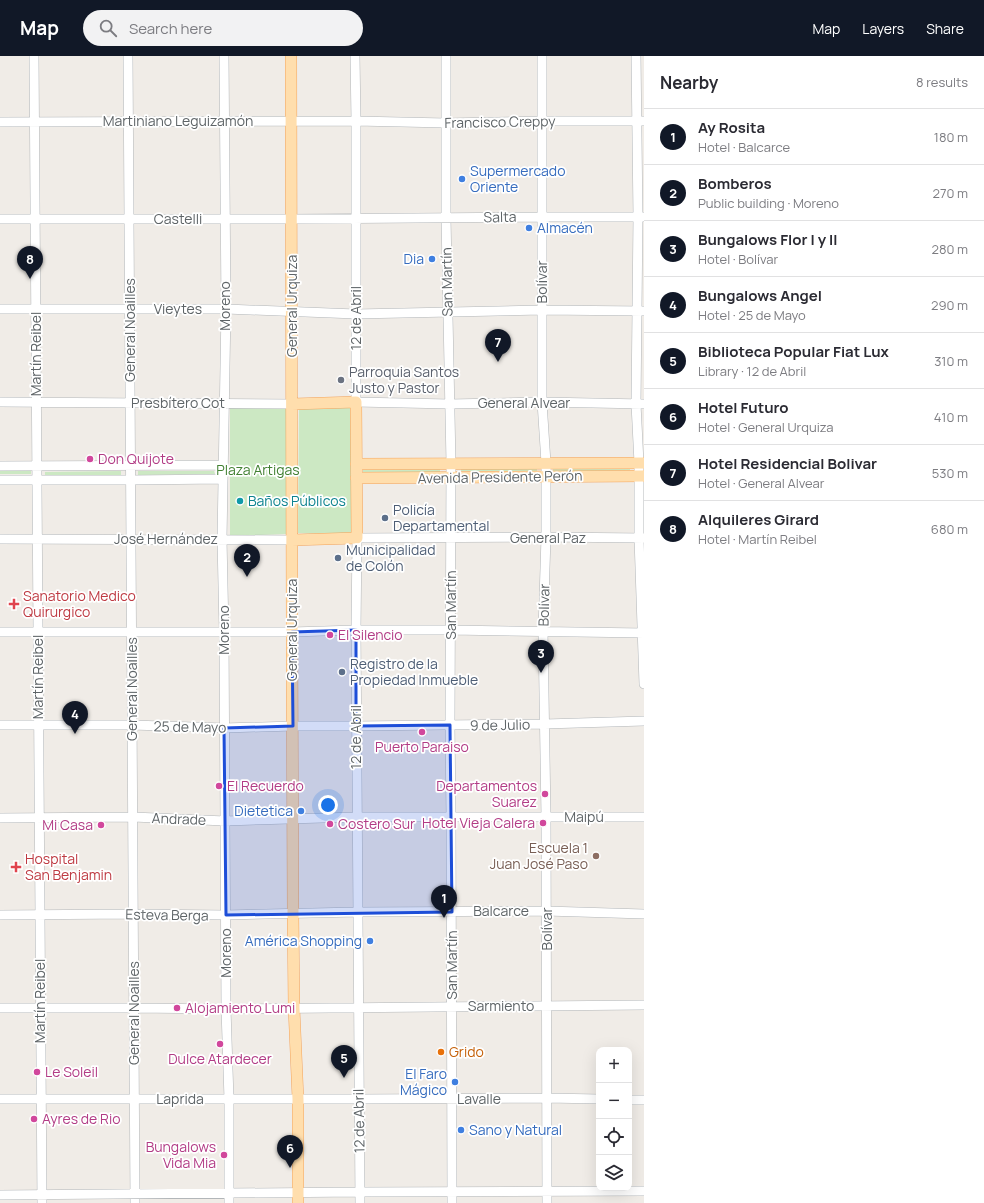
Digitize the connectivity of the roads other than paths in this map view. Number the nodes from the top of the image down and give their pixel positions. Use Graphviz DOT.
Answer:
graph roads {
  1 [pos="34,56"];
  2 [pos="128,56"];
  3 [pos="224,56"];
  4 [pos="291,56"];
  5 [pos="355,56"];
  6 [pos="446,56"];
  7 [pos="542,56"];
  8 [pos="636,56"];
  9 [pos="542,120"];
  10 [pos="224,121"];
  11 [pos="291,121"];
  12 [pos="356,121"];
  13 [pos="641,121"];
  14 [pos="0,122"];
  15 [pos="34,122"];
  16 [pos="128,122"];
  17 [pos="446,122"];
  18 [pos="542,217"];
  19 [pos="641,217"];
  20 [pos="225,218"];
  21 [pos="356,218"];
  22 [pos="446,218"];
  23 [pos="0,219"];
  24 [pos="35,219"];
  25 [pos="129,219"];
  26 [pos="291,219"];
  27 [pos="0,309"];
  28 [pos="36,309"];
  29 [pos="130,309"];
  30 [pos="226,309"];
  31 [pos="542,310"];
  32 [pos="641,311"];
  33 [pos="292,312"];
  34 [pos="448,312"];
  35 [pos="356,314"];
  36 [pos="0,402"];
  37 [pos="36,402"];
  38 [pos="130,402"];
  39 [pos="356,402"];
  40 [pos="542,402"];
  41 [pos="224,403"];
  42 [pos="292,404"];
  43 [pos="450,404"];
  44 [pos="640,404"];
  45 [pos="450,463"];
  46 [pos="546,463"];
  47 [pos="642,463"];
  48 [pos="356,464"];
  49 [pos="223,465"];
  50 [pos="0,466"];
  51 [pos="37,466"];
  52 [pos="131,466"];
  53 [pos="546,476"];
  54 [pos="642,476"];
  55 [pos="451,477"];
  56 [pos="356,478"];
  57 [pos="223,479"];
  58 [pos="0,480"];
  59 [pos="37,480"];
  60 [pos="131,480"];
  61 [pos="546,537"];
  62 [pos="357,538"];
  63 [pos="451,538"];
  64 [pos="642,538"];
  65 [pos="0,539"];
  66 [pos="37,539"];
  67 [pos="131,539"];
  68 [pos="222,539"];
  69 [pos="292,540"];
  70 [pos="356,630"];
  71 [pos="451,630"];
  72 [pos="543,631"];
  73 [pos="0,632"];
  74 [pos="38,632"];
  75 [pos="132,632"];
  76 [pos="224,632"];
  77 [pos="292,632"];
  78 [pos="643,633"];
  79 [pos="644,684"];
  80 [pos="644,721"];
  81 [pos="0,724"];
  82 [pos="38,724"];
  83 [pos="545,724"];
  84 [pos="132,725"];
  85 [pos="450,725"];
  86 [pos="293,726"];
  87 [pos="356,726"];
  88 [pos="224,728"];
  89 [pos="133,817"];
  90 [pos="357,817"];
  91 [pos="452,817"];
  92 [pos="546,817"];
  93 [pos="644,817"];
  94 [pos="0,818"];
  95 [pos="39,818"];
  96 [pos="294,819"];
  97 [pos="225,821"];
  98 [pos="546,911"];
  99 [pos="358,912"];
  100 [pos="452,912"];
  101 [pos="294,913"];
  102 [pos="40,914"];
  103 [pos="133,914"];
  104 [pos="644,914"];
  105 [pos="0,915"];
  106 [pos="226,915"];
  107 [pos="644,1005"];
  108 [pos="547,1006"];
  109 [pos="358,1007"];
  110 [pos="452,1007"];
  111 [pos="0,1008"];
  112 [pos="40,1008"];
  113 [pos="134,1008"];
  114 [pos="294,1008"];
  115 [pos="226,1009"];
  116 [pos="547,1098"];
  117 [pos="0,1099"];
  118 [pos="41,1099"];
  119 [pos="134,1099"];
  120 [pos="229,1099"];
  121 [pos="298,1099"];
  122 [pos="359,1099"];
  123 [pos="452,1099"];
  124 [pos="596,1099"];
  125 [pos="632,1100"];
  126 [pos="644,1100"];
  127 [pos="452,1191"];
  128 [pos="547,1191"];
  129 [pos="644,1191"];
  130 [pos="360,1192"];
  131 [pos="229,1193"];
  132 [pos="0,1195"];
  133 [pos="135,1198"];
  134 [pos="298,1198"];
  135 [pos="42,1199"];
  136 [pos="229,1203"];
  137 [pos="360,1203"];
  138 [pos="452,1203"];
  139 [pos="547,1203"];
  1 -- 15 [label="street, Martín Reibel"];
  2 -- 16 [label="street, General Noailles"];
  3 -- 10 [label="street, Moreno"];
  4 -- 11 [label="main road, General Urquiza"];
  5 -- 12 [label="street, 12 de Abril"];
  6 -- 17 [label="street, San Martín"];
  7 -- 9 [label="street, Bolívar"];
  8 -- 13 [label="street"];
  9 -- 13 [label="street, Francisco Creppy"];
  9 -- 17 [label="street, Francisco Creppy"];
  9 -- 18 [label="street, Bolívar"];
  10 -- 11 [label="street, Martiniano Leguizamón"];
  10 -- 16 [label="street, Martiniano Leguizamón"];
  10 -- 20 [label="street, Moreno"];
  11 -- 12 [label="street, Martiniano Leguizamón"];
  11 -- 26 [label="main road, General Urquiza"];
  12 -- 17 [label="street, Francisco Creppy"];
  12 -- 21 [label="street, 12 de Abril"];
  13 -- 19 [label="street"];
  14 -- 15 [label="street, Martiniano Leguizamón"];
  15 -- 16 [label="street, Martiniano Leguizamón"];
  15 -- 24 [label="street, Martín Reibel"];
  16 -- 25 [label="street, General Noailles"];
  17 -- 22 [label="street, San Martín"];
  18 -- 19 [label="street, Salta"];
  18 -- 22 [label="street, Salta"];
  18 -- 31 [label="street, Bolívar"];
  19 -- 32 [label="street"];
  20 -- 25 [label="street, Castelli"];
  20 -- 26 [label="street, Castelli"];
  20 -- 30 [label="street, Moreno"];
  21 -- 22 [label="street, Salta"];
  21 -- 26 [label="street, Castelli"];
  21 -- 35 [label="street, 12 de Abril"];
  22 -- 34 [label="street, San Martín"];
  23 -- 24 [label="street, Castelli"];
  24 -- 25 [label="street, Castelli"];
  24 -- 28 [label="street, Martín Reibel"];
  25 -- 29 [label="street, General Noailles"];
  26 -- 33 [label="main road, General Urquiza"];
  27 -- 28 [label="street, Vieytes"];
  28 -- 29 [label="street, Vieytes"];
  28 -- 37 [label="street, Martín Reibel"];
  29 -- 30 [label="street, Vieytes"];
  29 -- 38 [label="street, General Noailles"];
  30 -- 33 [label="street, Vieytes"];
  30 -- 41 [label="street, Moreno"];
  31 -- 32 [label="street, Vieytes"];
  31 -- 34 [label="street, Vieytes"];
  31 -- 40 [label="street, Bolívar"];
  32 -- 44 [label="street"];
  33 -- 35 [label="street, Vieytes"];
  33 -- 42 [label="main road, General Urquiza"];
  34 -- 35 [label="street, Vieytes"];
  34 -- 43 [label="street, San Martín"];
  35 -- 39 [label="street, 12 de Abril"];
  36 -- 37 [label="street, Presbítero Cot"];
  37 -- 38 [label="street, Presbítero Cot"];
  37 -- 51 [label="street, Martín Reibel"];
  38 -- 41 [label="street, Presbítero Cot"];
  38 -- 52 [label="street, General Noailles"];
  39 -- 42 [label="main road, Presbítero Cot"];
  39 -- 43 [label="street, General Alvear"];
  39 -- 48 [label="main road, 12 de Abril"];
  40 -- 43 [label="street, General Alvear"];
  40 -- 44 [label="street, General Alvear"];
  40 -- 46 [label="street, Bolívar"];
  41 -- 42 [label="street, Presbítero Cot"];
  41 -- 49 [label="street, Moreno"];
  42 -- 69 [label="main road, General Urquiza"];
  43 -- 45 [label="street, San Martín"];
  44 -- 47 [label="street"];
  45 -- 46 [label="main road, Avenida Presidente Perón"];
  45 -- 48 [label="main road, Avenida Presidente Perón"];
  45 -- 55 [label="street, San Martín"];
  46 -- 47 [label="main road, Avenida Presidente Perón"];
  46 -- 53 [label="street, Bolívar"];
  47 -- 54 [label="street"];
  48 -- 56 [label="main road, 12 de Abril"];
  49 -- 52 [label="street"];
  49 -- 57 [label="street, Moreno"];
  50 -- 51 [label="street"];
  51 -- 52 [label="street"];
  51 -- 59 [label="street, Martín Reibel"];
  52 -- 60 [label="street, General Noailles"];
  53 -- 54 [label="main road, Avenida Presidente Perón"];
  53 -- 55 [label="main road, Avenida Presidente Perón"];
  53 -- 61 [label="street, Bolívar"];
  54 -- 64 [label="street"];
  55 -- 56 [label="main road, Avenida Presidente Perón"];
  55 -- 63 [label="street, San Martín"];
  56 -- 62 [label="main road, 12 de Abril"];
  57 -- 60 [label="street"];
  57 -- 68 [label="street, Moreno"];
  58 -- 59 [label="street"];
  59 -- 60 [label="street"];
  59 -- 66 [label="street, Martín Reibel"];
  60 -- 67 [label="street, General Noailles"];
  61 -- 63 [label="street, General Paz"];
  61 -- 64 [label="street, General Paz"];
  61 -- 72 [label="street, Bolívar"];
  62 -- 63 [label="street, General Paz"];
  62 -- 69 [label="main road, José Hernández"];
  62 -- 70 [label="street, 12 de Abril"];
  63 -- 71 [label="street, San Martín"];
  64 -- 78 [label="street"];
  65 -- 66 [label="street, José Hernández"];
  66 -- 67 [label="street, José Hernández"];
  66 -- 74 [label="street, Martín Reibel"];
  67 -- 68 [label="street, José Hernández"];
  67 -- 75 [label="street, General Noailles"];
  68 -- 69 [label="street, José Hernández"];
  68 -- 76 [label="street, Moreno"];
  69 -- 77 [label="main road, General Urquiza"];
  70 -- 71 [label="street"];
  70 -- 77 [label="street"];
  70 -- 87 [label="street, 12 de Abril"];
  71 -- 72 [label="street"];
  71 -- 85 [label="street, San Martín"];
  72 -- 78 [label="street"];
  72 -- 83 [label="street, Bolívar"];
  73 -- 74 [label="street"];
  74 -- 75 [label="street"];
  74 -- 82 [label="street, Martín Reibel"];
  75 -- 76 [label="street"];
  75 -- 84 [label="street, General Noailles"];
  76 -- 77 [label="street"];
  76 -- 88 [label="street, Moreno"];
  77 -- 86 [label="main road, General Urquiza"];
  78 -- 79 [label="street"];
  80 -- 83 [label="street, 9 de Julio"];
  81 -- 82 [label="street, 25 de Mayo"];
  82 -- 84 [label="street, 25 de Mayo"];
  82 -- 95 [label="street, Martín Reibel"];
  83 -- 85 [label="street, 9 de Julio"];
  83 -- 92 [label="street, Bolívar"];
  84 -- 88 [label="street, 25 de Mayo"];
  84 -- 89 [label="street, General Noailles"];
  85 -- 87 [label="street, 9 de Julio"];
  85 -- 91 [label="street, San Martín"];
  86 -- 87 [label="street, 25 de Mayo"];
  86 -- 88 [label="street, 25 de Mayo"];
  86 -- 96 [label="main road, General Urquiza"];
  87 -- 90 [label="street, 12 de Abril"];
  88 -- 97 [label="street, Moreno"];
  89 -- 95 [label="street, Andrade"];
  89 -- 97 [label="street, Andrade"];
  89 -- 103 [label="street, General Noailles"];
  90 -- 91 [label="street, Maipú"];
  90 -- 96 [label="street, Andrade"];
  90 -- 99 [label="street, 12 de Abril"];
  91 -- 92 [label="street, Maipú"];
  91 -- 100 [label="street, San Martín"];
  92 -- 93 [label="street, Maipú"];
  92 -- 98 [label="street, Bolívar"];
  94 -- 95 [label="street, Andrade"];
  95 -- 102 [label="street, Martín Reibel"];
  96 -- 97 [label="street, Andrade"];
  96 -- 101 [label="main road, General Urquiza"];
  97 -- 106 [label="street, Moreno"];
  98 -- 100 [label="street, Balcarce"];
  98 -- 104 [label="street, Balcarce"];
  98 -- 108 [label="street, Bolívar"];
  99 -- 100 [label="street, Balcarce"];
  99 -- 101 [label="street, Esteva Berga"];
  99 -- 109 [label="street, 12 de Abril"];
  100 -- 110 [label="street, San Martín"];
  101 -- 106 [label="street, Esteva Berga"];
  101 -- 114 [label="main road, General Urquiza"];
  102 -- 103 [label="street, Esteva Berga"];
  102 -- 105 [label="street, Esteva Berga"];
  102 -- 112 [label="street, Martín Reibel"];
  103 -- 106 [label="street, Esteva Berga"];
  103 -- 113 [label="street, General Noailles"];
  106 -- 115 [label="street, Moreno"];
  107 -- 108 [label="street, Sarmiento"];
  108 -- 110 [label="street, Sarmiento"];
  108 -- 116 [label="street, Bolívar"];
  109 -- 110 [label="street, Sarmiento"];
  109 -- 114 [label="street, Sarmiento"];
  109 -- 122 [label="street, 12 de Abril"];
  110 -- 123 [label="street, San Martín"];
  111 -- 112 [label="street, Sarmiento"];
  112 -- 113 [label="street, Sarmiento"];
  112 -- 118 [label="street, Martín Reibel"];
  113 -- 115 [label="street, Sarmiento"];
  113 -- 119 [label="street, General Noailles"];
  114 -- 115 [label="street, Sarmiento"];
  114 -- 121 [label="main road, General Urquiza"];
  115 -- 120 [label="street, Moreno"];
  116 -- 123 [label="street, Lavalle"];
  116 -- 124 [label="street, Lavalle"];
  116 -- 128 [label="street, Bolívar"];
  117 -- 118 [label="street, Laprida"];
  118 -- 119 [label="street, Laprida"];
  118 -- 135 [label="street, Martín Reibel"];
  119 -- 120 [label="street, Laprida"];
  119 -- 133 [label="street, General Noailles"];
  120 -- 121 [label="street, Laprida"];
  120 -- 131 [label="street, Moreno"];
  121 -- 122 [label="street, Laprida"];
  121 -- 134 [label="main road, General Urquiza"];
  122 -- 123 [label="street, Lavalle"];
  122 -- 130 [label="street, 12 de Abril"];
  123 -- 127 [label="street, San Martín"];
  125 -- 126 [label="street"];
  127 -- 128 [label="street"];
  127 -- 130 [label="street"];
  127 -- 138 [label="street, San Martín"];
  128 -- 129 [label="street"];
  128 -- 139 [label="street, Bolívar"];
  130 -- 134 [label="street"];
  130 -- 137 [label="street, 12 de Abril"];
  131 -- 133 [label="street"];
  131 -- 134 [label="street"];
  131 -- 136 [label="street, Moreno"];
  132 -- 135 [label="street"];
  133 -- 135 [label="street"];
}
